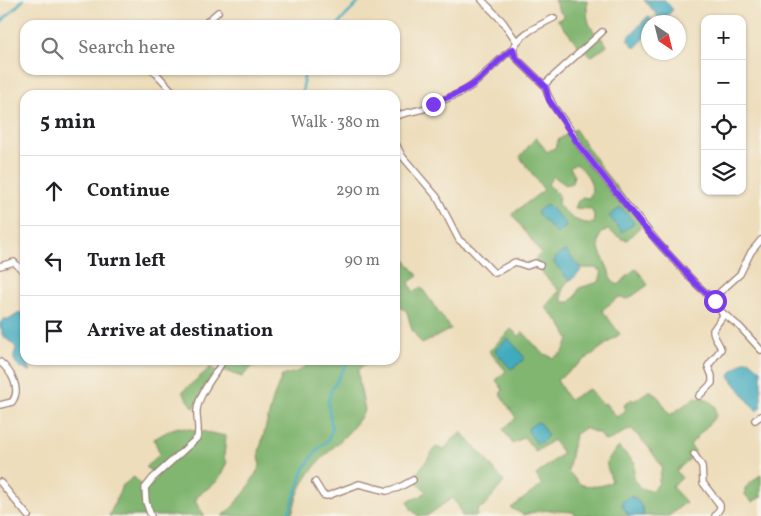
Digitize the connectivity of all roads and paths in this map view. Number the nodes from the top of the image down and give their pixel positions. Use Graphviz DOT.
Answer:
graph roads {
  1 [pos="482,0"];
  2 [pos="218,12"];
  3 [pos="554,18"];
  4 [pos="209,20"];
  5 [pos="602,32"];
  6 [pos="518,42"];
  7 [pos="513,49"];
  8 [pos="158,75"];
  9 [pos="545,86"];
  10 [pos="171,90"];
  11 [pos="400,115"];
  12 [pos="400,152"];
  13 [pos="761,240"];
  14 [pos="540,265"];
  15 [pos="0,266"];
  16 [pos="20,268"];
  17 [pos="715,301"];
  18 [pos="723,313"];
  19 [pos="761,350"];
  20 [pos="0,362"];
  21 [pos="220,365"];
  22 [pos="699,396"];
  23 [pos="0,405"];
  24 [pos="761,416"];
  25 [pos="755,420"];
  26 [pos="694,454"];
  27 [pos="413,480"];
  28 [pos="0,482"];
  29 [pos="315,482"];
  30 [pos="28,516"];
  31 [pos="151,516"];
  32 [pos="715,516"];
  1 -- 6 [label="street"];
  2 -- 4 [label="street"];
  3 -- 6 [label="street"];
  5 -- 9 [label="street"];
  6 -- 7 [label="street"];
  7 -- 9 [label="street"];
  7 -- 11 [label="street"];
  8 -- 10 [label="street"];
  9 -- 17 [label="street"];
  12 -- 14 [label="street"];
  13 -- 17 [label="street"];
  15 -- 16 [label="street"];
  17 -- 18 [label="street"];
  18 -- 19 [label="street"];
  18 -- 22 [label="street"];
  20 -- 23 [label="street"];
  21 -- 31 [label="street"];
  24 -- 25 [label="street"];
  26 -- 32 [label="street"];
  27 -- 29 [label="street"];
  28 -- 30 [label="street"];
}
